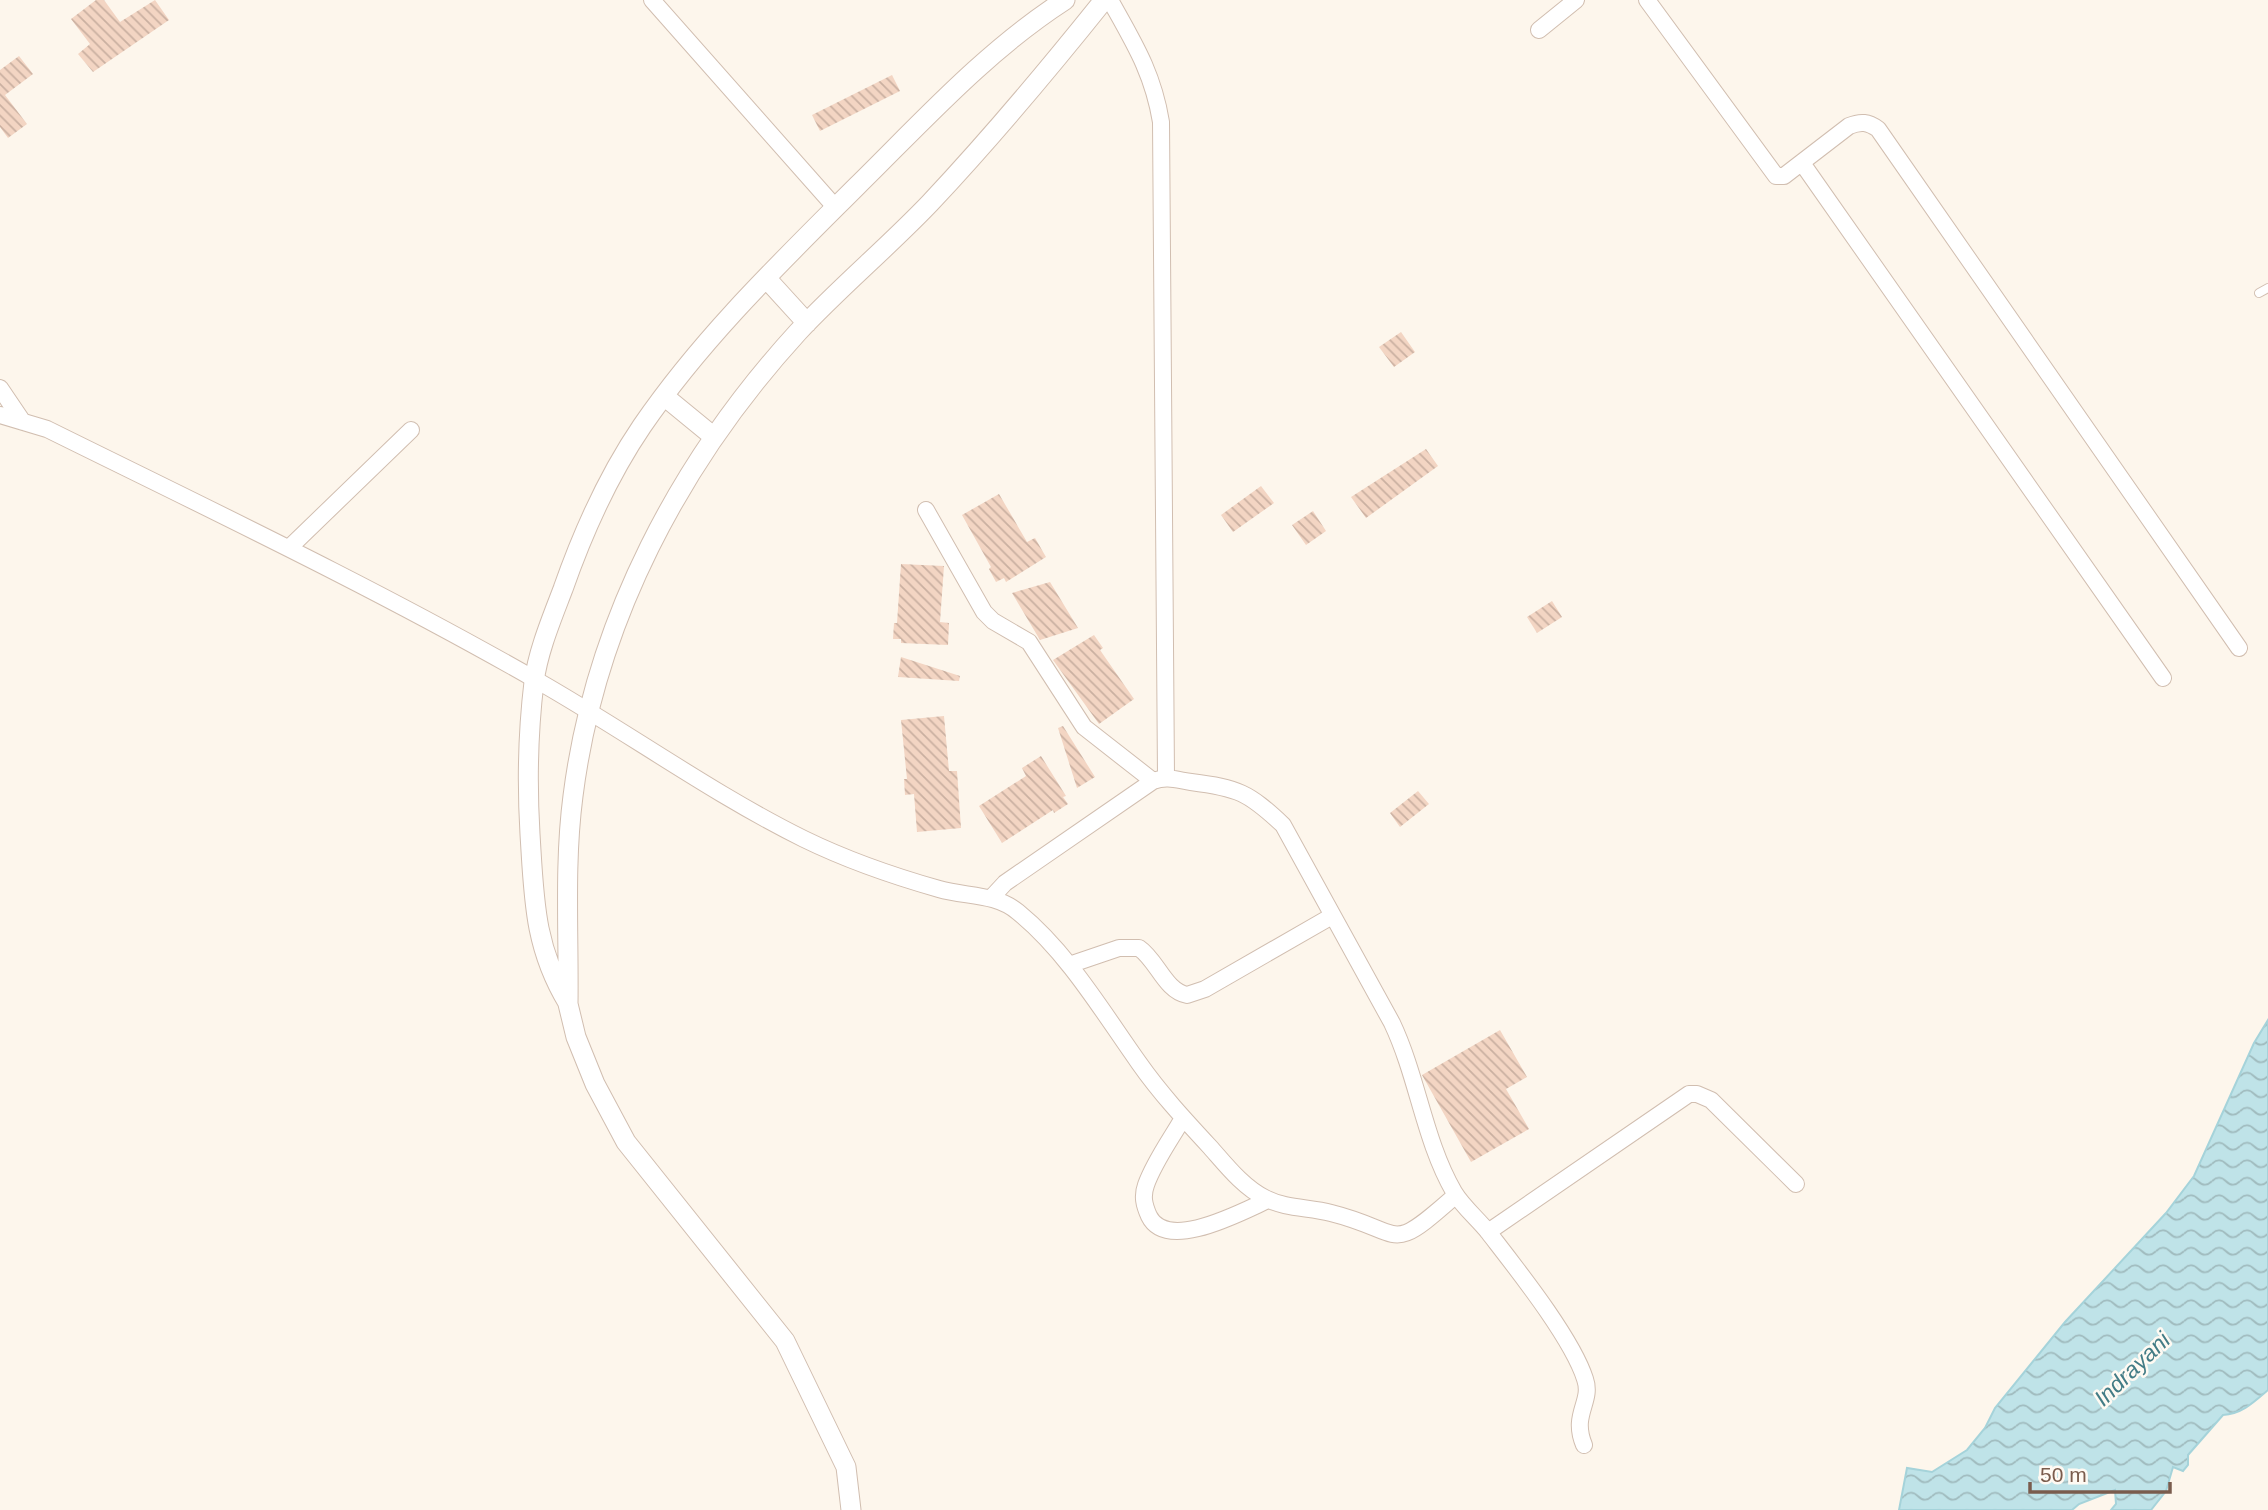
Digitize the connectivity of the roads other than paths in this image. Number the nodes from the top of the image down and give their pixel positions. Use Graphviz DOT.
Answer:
graph roads {
  1 [pos="652,0"];
  2 [pos="1065,0"];
  3 [pos="1104,0"];
  4 [pos="1110,0"];
  5 [pos="1576,0"];
  6 [pos="1647,0"];
  7 [pos="1539,30"];
  8 [pos="1802,163"];
  9 [pos="836,208"];
  10 [pos="766,278"];
  11 [pos="2268,288"];
  12 [pos="2259,293"];
  13 [pos="807,323"];
  14 [pos="0,388"];
  15 [pos="664,396"];
  16 [pos="0,415"];
  17 [pos="23,422"];
  18 [pos="411,430"];
  19 [pos="714,437"];
  20 [pos="926,510"];
  21 [pos="289,548"];
  22 [pos="2239,648"];
  23 [pos="2163,678"];
  24 [pos="534,679"];
  25 [pos="590,712"];
  26 [pos="1160,779"];
  27 [pos="992,897"];
  28 [pos="1332,916"];
  29 [pos="1069,965"];
  30 [pos="568,1004"];
  31 [pos="1183,1118"];
  32 [pos="1796,1184"];
  33 [pos="1456,1195"];
  34 [pos="1268,1200"];
  35 [pos="1488,1232"];
  36 [pos="1584,1445"];
  37 [pos="851,1510"];
  1 -- 9 [label="street"];
  2 -- 9 [label="street"];
  3 -- 13 [label="street"];
  4 -- 26 [label="street"];
  5 -- 7 [label="street"];
  6 -- 8 [label="street"];
  8 -- 22 [label="street"];
  8 -- 23 [label="street"];
  9 -- 10 [label="street"];
  10 -- 13 [label="street"];
  10 -- 15 [label="street"];
  11 -- 12 [label="lane"];
  13 -- 19 [label="street"];
  14 -- 17 [label="street"];
  15 -- 19 [label="street"];
  15 -- 24 [label="street"];
  16 -- 17 [label="street"];
  17 -- 21 [label="street"];
  18 -- 21 [label="street"];
  19 -- 25 [label="street"];
  20 -- 26 [label="street"];
  21 -- 24 [label="street"];
  24 -- 25 [label="street"];
  24 -- 30 [label="street"];
  25 -- 27 [label="street"];
  25 -- 30 [label="street"];
  26 -- 27 [label="street"];
  26 -- 28 [label="street"];
  27 -- 29 [label="street"];
  28 -- 29 [label="street"];
  28 -- 33 [label="street"];
  29 -- 31 [label="street"];
  30 -- 37 [label="street"];
  31 -- 34 [label="street"];
  31 -- 34 [label="street"];
  32 -- 35 [label="street"];
  33 -- 34 [label="street"];
  33 -- 35 [label="street"];
  35 -- 36 [label="street"];
}
